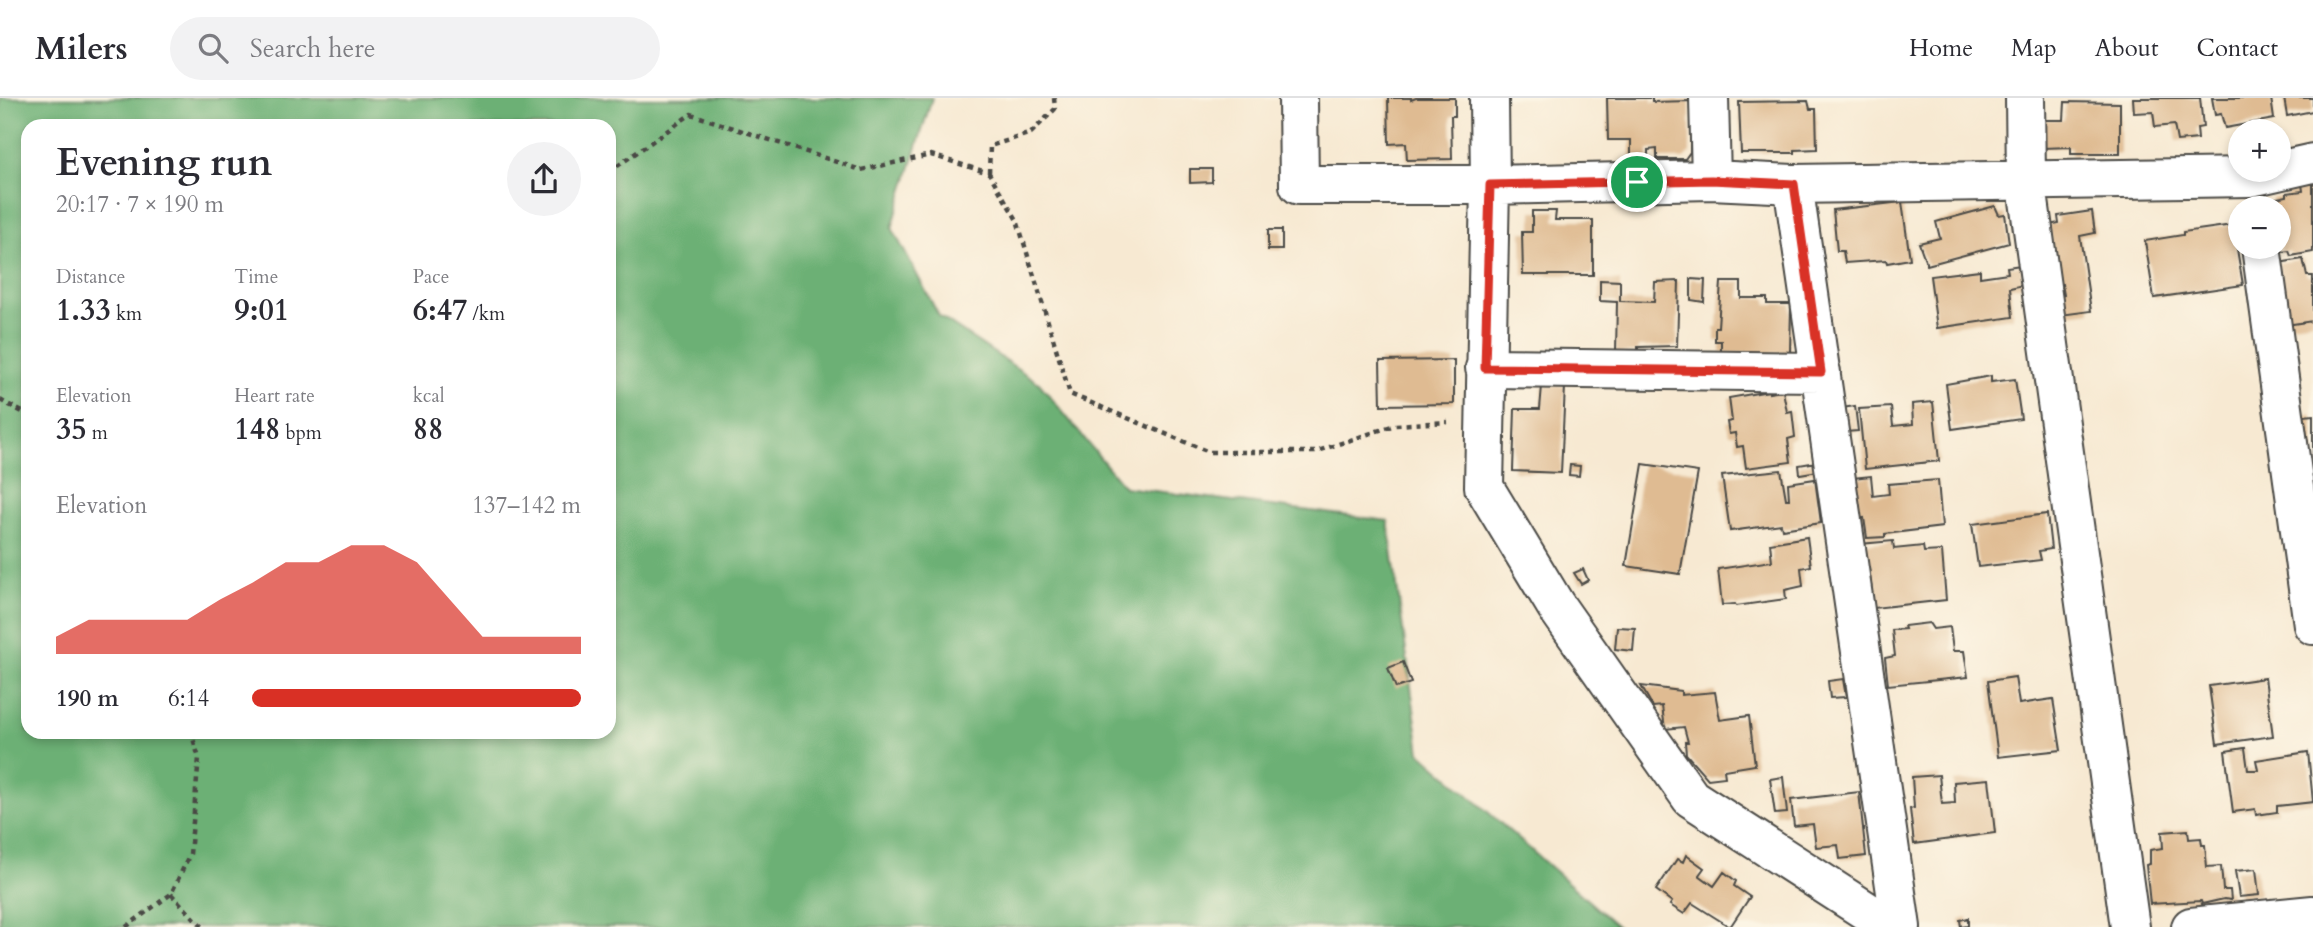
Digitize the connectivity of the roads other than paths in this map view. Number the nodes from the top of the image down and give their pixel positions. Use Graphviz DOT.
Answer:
graph roads {
  1 [pos="1298,98"];
  2 [pos="1489,98"];
  3 [pos="1709,98"];
  4 [pos="2025,98"];
  5 [pos="2313,163"];
  6 [pos="2026,179"];
  7 [pos="1711,180"];
  8 [pos="1794,184"];
  9 [pos="1490,185"];
  10 [pos="2253,193"];
  11 [pos="2263,259"];
  12 [pos="1485,368"];
  13 [pos="1821,372"];
  14 [pos="2304,498"];
  15 [pos="2313,625"];
  16 [pos="2313,915"];
  17 [pos="1891,927"];
  18 [pos="1901,927"];
  19 [pos="2130,927"];
  20 [pos="2191,927"];
  1 -- 9 [label="street"];
  2 -- 9 [label="street"];
  3 -- 7 [label="street"];
  4 -- 6 [label="street"];
  5 -- 10 [label="street"];
  6 -- 8 [label="street"];
  6 -- 10 [label="street"];
  6 -- 19 [label="street"];
  7 -- 8 [label="street"];
  7 -- 9 [label="street"];
  8 -- 13 [label="street"];
  9 -- 12 [label="street"];
  11 -- 14 [label="street"];
  12 -- 13 [label="street"];
  12 -- 17 [label="street"];
  13 -- 18 [label="street"];
  14 -- 15 [label="street"];
  16 -- 20 [label="street"];
}
